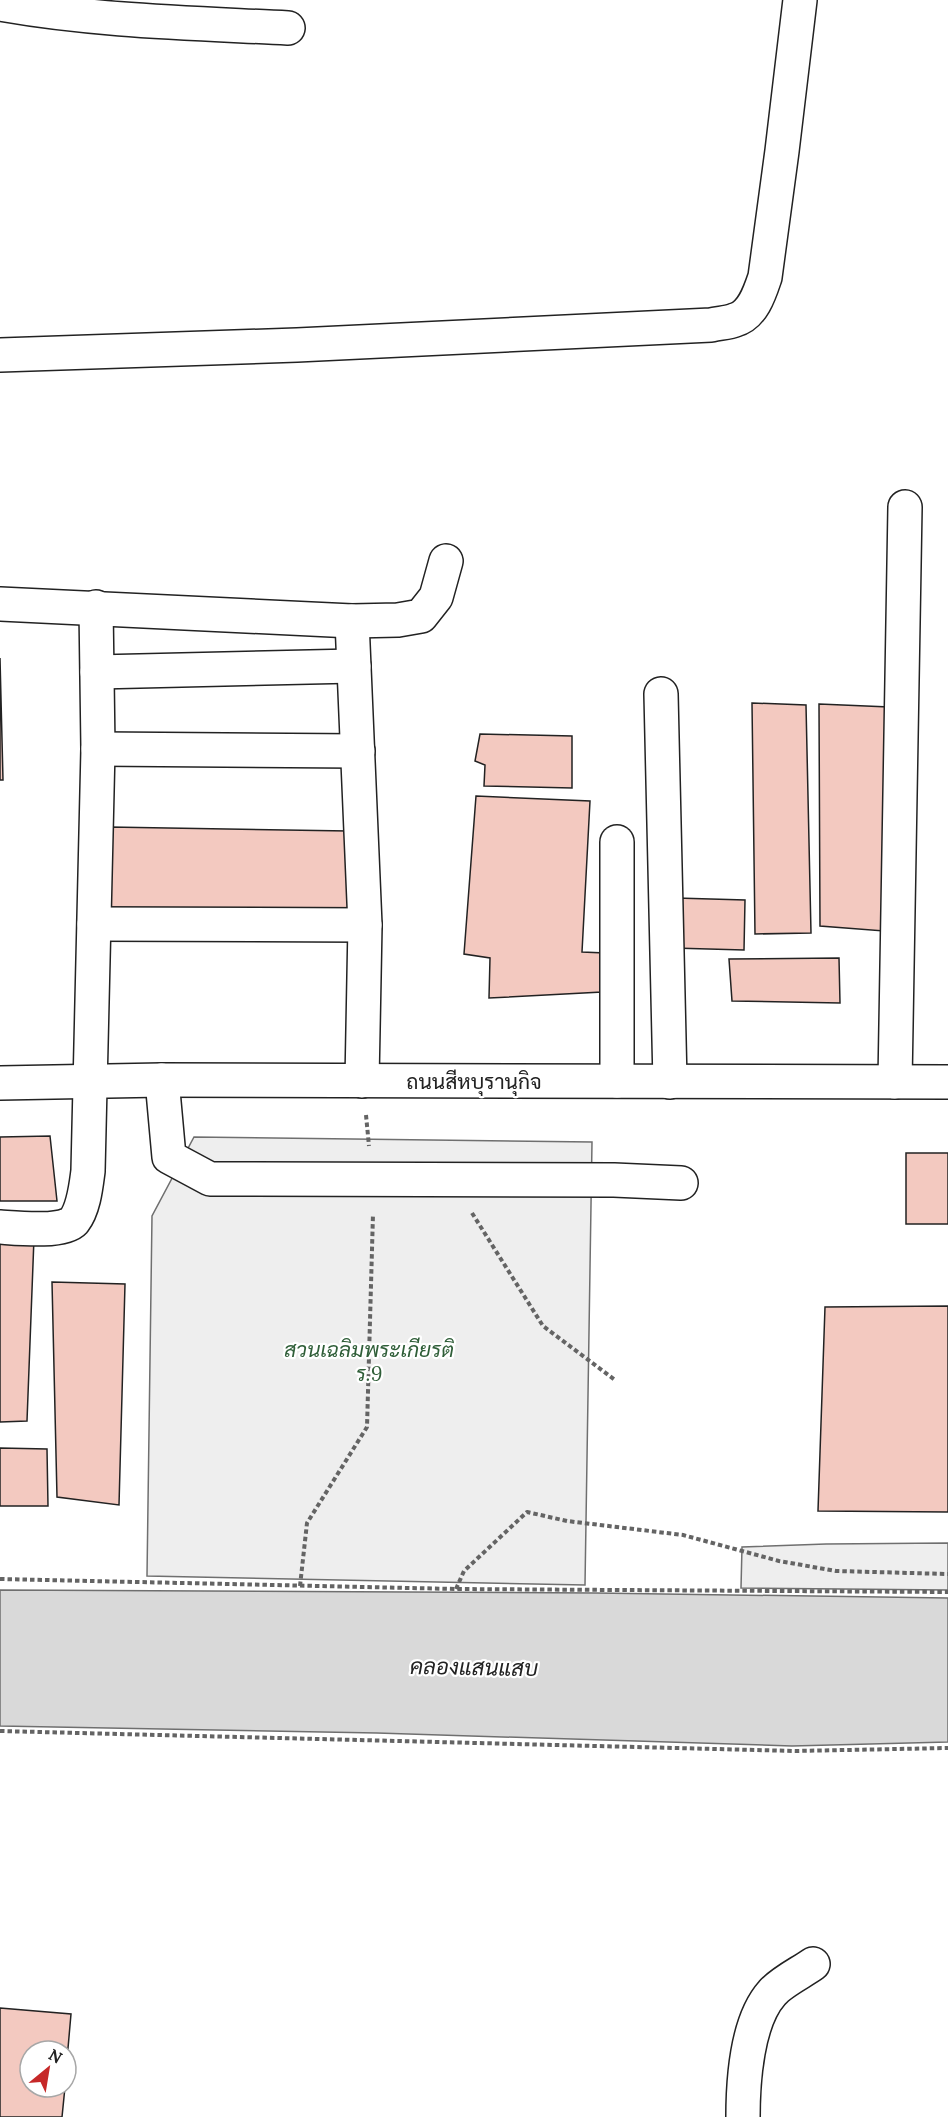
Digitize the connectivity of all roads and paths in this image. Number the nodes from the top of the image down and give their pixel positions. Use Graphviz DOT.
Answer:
graph roads {
  1 [pos="800,0"];
  2 [pos="0,4"];
  3 [pos="288,28"];
  4 [pos="0,355"];
  5 [pos="905,507"];
  6 [pos="446,561"];
  7 [pos="0,604"];
  8 [pos="96,608"];
  9 [pos="352,621"];
  10 [pos="354,666"];
  11 [pos="97,672"];
  12 [pos="661,694"];
  13 [pos="98,750"];
  14 [pos="358,751"];
  15 [pos="617,842"];
  16 [pos="94,924"];
  17 [pos="365,925"];
  18 [pos="162,1080"];
  19 [pos="617,1081"];
  20 [pos="90,1082"];
  21 [pos="362,1082"];
  22 [pos="670,1082"];
  23 [pos="895,1082"];
  24 [pos="948,1082"];
  25 [pos="0,1083"];
  26 [pos="373,1179"];
  27 [pos="450,1179"];
  28 [pos="681,1183"];
  29 [pos="0,1227"];
  30 [pos="615,1380"];
  31 [pos="948,1574"];
  32 [pos="0,1579"];
  33 [pos="300,1586"];
  34 [pos="456,1589"];
  35 [pos="948,1593"];
  36 [pos="0,1731"];
  37 [pos="948,1748"];
  38 [pos="813,1964"];
  39 [pos="743,2117"];
  1 -- 4 [label="street"];
  2 -- 3 [label="street"];
  5 -- 23 [label="street"];
  6 -- 9 [label="street"];
  7 -- 8 [label="street"];
  8 -- 9 [label="street"];
  8 -- 11 [label="street"];
  9 -- 10 [label="street"];
  10 -- 11 [label="street"];
  10 -- 14 [label="street"];
  11 -- 13 [label="street"];
  12 -- 22 [label="street"];
  13 -- 14 [label="street"];
  13 -- 16 [label="street"];
  14 -- 17 [label="street"];
  15 -- 19 [label="street"];
  16 -- 17 [label="street"];
  16 -- 20 [label="street"];
  17 -- 21 [label="street"];
  18 -- 20 [label="street, ถนนสีหบุรานุกิจ"];
  18 -- 21 [label="street, ถนนสีหบุรานุกิจ"];
  18 -- 26 [label="street"];
  19 -- 21 [label="street, ถนนสีหบุรานุกิจ"];
  19 -- 22 [label="street, ถนนสีหบุรานุกิจ"];
  20 -- 25 [label="street, ถนนสีหบุรานุกิจ"];
  20 -- 29 [label="street"];
  21 -- 26 [label="path"];
  22 -- 23 [label="street, ถนนสีหบุรานุกิจ"];
  23 -- 24 [label="street, ถนนสีหบุรานุกิจ"];
  26 -- 27 [label="street"];
  26 -- 33 [label="path"];
  27 -- 28 [label="street"];
  27 -- 30 [label="path"];
  31 -- 34 [label="path"];
  32 -- 33 [label="path"];
  33 -- 34 [label="path"];
  34 -- 35 [label="path"];
  36 -- 37 [label="path"];
  38 -- 39 [label="street"];
}
